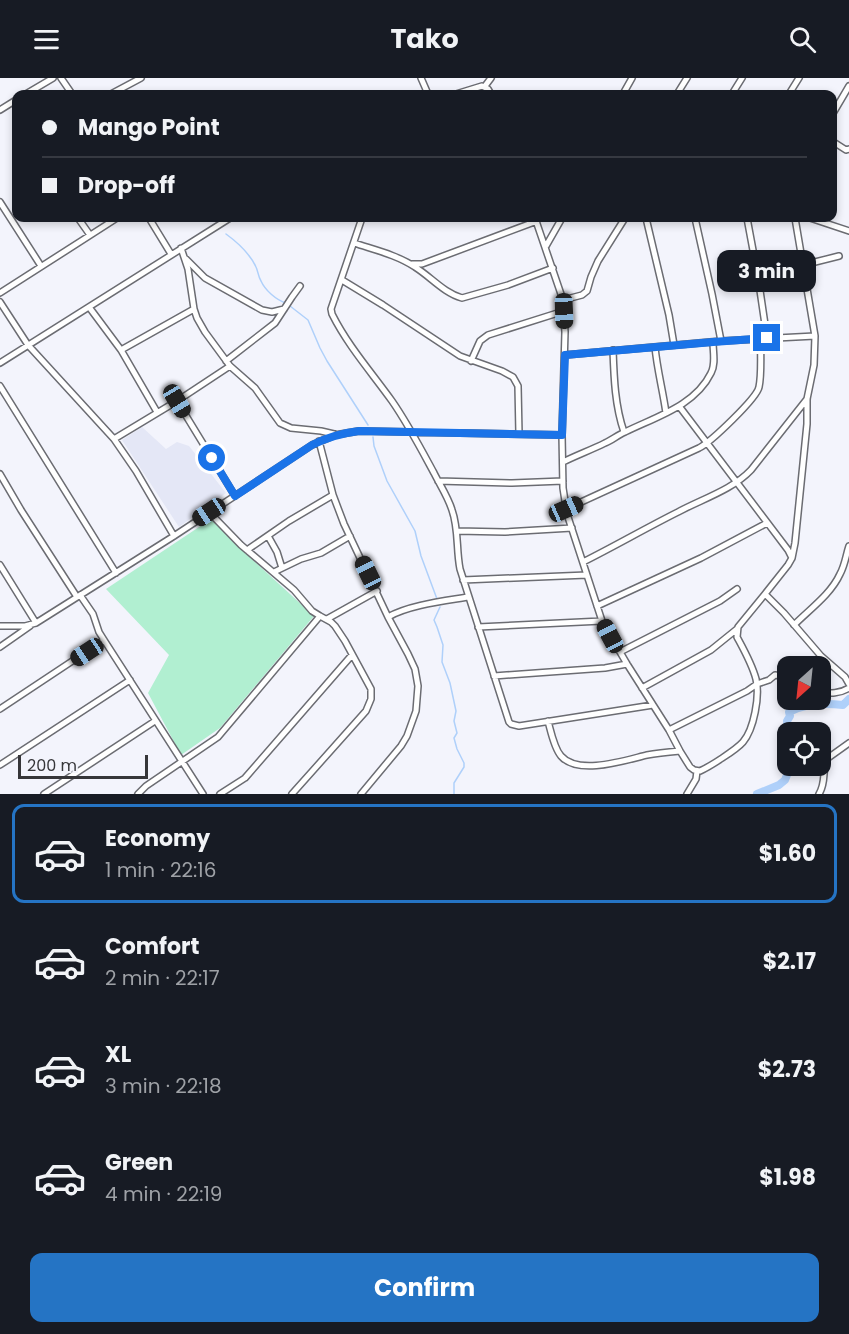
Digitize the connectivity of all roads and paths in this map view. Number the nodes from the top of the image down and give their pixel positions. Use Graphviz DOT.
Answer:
graph roads {
  1 [pos="53,78"];
  2 [pos="141,78"];
  3 [pos="491,78"];
  4 [pos="485,86"];
  5 [pos="849,86"];
  6 [pos="33,90"];
  7 [pos="118,90"];
  8 [pos="468,90"];
  9 [pos="488,90"];
  10 [pos="837,106"];
  11 [pos="0,202"];
  12 [pos="12,221"];
  13 [pos="13,222"];
  14 [pos="81,222"];
  15 [pos="111,222"];
  16 [pos="152,222"];
  17 [pos="223,222"];
  18 [pos="361,222"];
  19 [pos="528,222"];
  20 [pos="537,222"];
  21 [pos="560,222"];
  22 [pos="622,222"];
  23 [pos="647,222"];
  24 [pos="696,222"];
  25 [pos="748,222"];
  26 [pos="796,222"];
  27 [pos="822,222"];
  28 [pos="849,231"];
  29 [pos="90,235"];
  30 [pos="354,243"];
  31 [pos="546,246"];
  32 [pos="181,248"];
  33 [pos="171,254"];
  34 [pos="183,255"];
  35 [pos="839,256"];
  36 [pos="410,264"];
  37 [pos="803,265"];
  38 [pos="41,266"];
  39 [pos="553,268"];
  40 [pos="342,280"];
  41 [pos="300,286"];
  42 [pos="0,293"];
  43 [pos="563,300"];
  44 [pos="0,302"];
  45 [pos="88,307"];
  46 [pos="194,309"];
  47 [pos="284,309"];
  48 [pos="564,311"];
  49 [pos="814,336"];
  50 [pos="764,338"];
  51 [pos="721,341"];
  52 [pos="713,342"];
  53 [pos="28,345"];
  54 [pos="674,345"];
  55 [pos="655,347"];
  56 [pos="121,350"];
  57 [pos="613,350"];
  58 [pos="565,355"];
  59 [pos="471,360"];
  60 [pos="0,363"];
  61 [pos="228,364"];
  62 [pos="0,386"];
  63 [pos="807,399"];
  64 [pos="177,401"];
  65 [pos="678,406"];
  66 [pos="157,412"];
  67 [pos="666,413"];
  68 [pos="411,432"];
  69 [pos="624,432"];
  70 [pos="519,434"];
  71 [pos="335,435"];
  72 [pos="562,435"];
  73 [pos="114,439"];
  74 [pos="319,441"];
  75 [pos="707,444"];
  76 [pos="563,462"];
  77 [pos="0,474"];
  78 [pos="563,481"];
  79 [pos="438,482"];
  80 [pos="736,483"];
  81 [pos="333,495"];
  82 [pos="235,496"];
  83 [pos="566,509"];
  84 [pos="209,512"];
  85 [pos="767,523"];
  86 [pos="572,528"];
  87 [pos="457,531"];
  88 [pos="174,536"];
  89 [pos="268,536"];
  90 [pos="350,536"];
  91 [pos="849,546"];
  92 [pos="248,550"];
  93 [pos="792,558"];
  94 [pos="583,562"];
  95 [pos="0,566"];
  96 [pos="282,568"];
  97 [pos="274,572"];
  98 [pos="116,573"];
  99 [pos="587,575"];
  100 [pos="463,580"];
  101 [pos="736,589"];
  102 [pos="377,591"];
  103 [pos="765,594"];
  104 [pos="78,596"];
  105 [pos="468,597"];
  106 [pos="597,606"];
  107 [pos="320,616"];
  108 [pos="388,617"];
  109 [pos="327,619"];
  110 [pos="602,621"];
  111 [pos="34,624"];
  112 [pos="794,624"];
  113 [pos="0,626"];
  114 [pos="478,627"];
  115 [pos="738,627"];
  116 [pos="104,640"];
  117 [pos="0,647"];
  118 [pos="620,652"];
  119 [pos="352,654"];
  120 [pos="627,664"];
  121 [pos="777,675"];
  122 [pos="494,676"];
  123 [pos="130,680"];
  124 [pos="757,684"];
  125 [pos="849,686"];
  126 [pos="642,688"];
  127 [pos="831,693"];
  128 [pos="653,705"];
  129 [pos="0,709"];
  130 [pos="155,721"];
  131 [pos="548,721"];
  132 [pos="669,730"];
  133 [pos="849,743"];
  134 [pos="680,751"];
  135 [pos="181,761"];
  136 [pos="0,765"];
  137 [pos="697,771"];
  138 [pos="44,794"];
  139 [pos="138,794"];
  140 [pos="203,794"];
  141 [pos="220,794"];
  142 [pos="292,794"];
  143 [pos="361,794"];
  144 [pos="687,794"];
  145 [pos="819,794"];
  1 -- 6 [label="street"];
  2 -- 7 [label="street"];
  3 -- 4 [label="street"];
  4 -- 8 [label="street"];
  4 -- 9 [label="street"];
  5 -- 10 [label="street"];
  11 -- 12 [label="street"];
  13 -- 38 [label="street"];
  14 -- 29 [label="street"];
  15 -- 29 [label="street"];
  16 -- 33 [label="street"];
  17 -- 32 [label="street"];
  18 -- 30 [label="street"];
  19 -- 36 [label="street"];
  20 -- 31 [label="street"];
  21 -- 31 [label="street"];
  22 -- 43 [label="street"];
  23 -- 54 [label="street"];
  24 -- 51 [label="street"];
  25 -- 50 [label="street"];
  26 -- 37 [label="street"];
  27 -- 28 [label="street"];
  29 -- 38 [label="street"];
  30 -- 36 [label="street"];
  30 -- 40 [label="street"];
  31 -- 39 [label="street"];
  32 -- 33 [label="street"];
  32 -- 34 [label="street"];
  33 -- 45 [label="street"];
  34 -- 46 [label="street"];
  34 -- 47 [label="street"];
  35 -- 37 [label="street"];
  36 -- 39 [label="street"];
  37 -- 49 [label="street"];
  38 -- 42 [label="street"];
  39 -- 43 [label="street"];
  40 -- 59 [label="street"];
  40 -- 68 [label="street"];
  41 -- 47 [label="street"];
  43 -- 48 [label="street"];
  44 -- 53 [label="street"];
  45 -- 53 [label="street"];
  45 -- 56 [label="street"];
  46 -- 56 [label="street"];
  46 -- 61 [label="street"];
  47 -- 61 [label="street"];
  48 -- 58 [label="street"];
  48 -- 59 [label="street"];
  49 -- 50 [label="street"];
  49 -- 63 [label="street"];
  50 -- 51 [label="street"];
  50 -- 75 [label="street"];
  51 -- 52 [label="street"];
  52 -- 54 [label="street"];
  52 -- 65 [label="street"];
  53 -- 60 [label="street"];
  53 -- 73 [label="street"];
  54 -- 55 [label="street"];
  55 -- 57 [label="street"];
  55 -- 67 [label="street"];
  56 -- 66 [label="street"];
  57 -- 58 [label="street"];
  57 -- 69 [label="street"];
  58 -- 72 [label="street"];
  59 -- 70 [label="street"];
  61 -- 64 [label="street"];
  61 -- 71 [label="street"];
  62 -- 98 [label="street"];
  63 -- 80 [label="street"];
  63 -- 93 [label="street"];
  64 -- 66 [label="street"];
  64 -- 82 [label="street"];
  65 -- 67 [label="street"];
  65 -- 75 [label="street"];
  66 -- 73 [label="street"];
  67 -- 69 [label="street"];
  68 -- 70 [label="street"];
  68 -- 71 [label="street"];
  68 -- 79 [label="street"];
  69 -- 76 [label="street"];
  70 -- 72 [label="street"];
  71 -- 74 [label="street"];
  72 -- 76 [label="street"];
  73 -- 88 [label="street"];
  74 -- 81 [label="street"];
  74 -- 82 [label="street"];
  75 -- 80 [label="street"];
  75 -- 83 [label="street"];
  76 -- 78 [label="street"];
  77 -- 104 [label="street"];
  78 -- 79 [label="street"];
  78 -- 83 [label="street"];
  79 -- 87 [label="street"];
  80 -- 85 [label="street"];
  80 -- 94 [label="street"];
  81 -- 89 [label="street"];
  81 -- 90 [label="street"];
  82 -- 84 [label="street"];
  83 -- 86 [label="street"];
  84 -- 88 [label="street"];
  84 -- 92 [label="street"];
  85 -- 93 [label="street"];
  85 -- 106 [label="street"];
  86 -- 87 [label="street"];
  86 -- 94 [label="street"];
  87 -- 100 [label="street"];
  88 -- 98 [label="street"];
  89 -- 92 [label="street"];
  89 -- 96 [label="street"];
  90 -- 96 [label="street"];
  90 -- 102 [label="street"];
  91 -- 112 [label="street"];
  92 -- 97 [label="street"];
  93 -- 103 [label="street"];
  94 -- 99 [label="street"];
  95 -- 111 [label="street"];
  96 -- 97 [label="street"];
  97 -- 107 [label="street"];
  98 -- 104 [label="street"];
  99 -- 100 [label="street"];
  99 -- 106 [label="street"];
  100 -- 105 [label="street"];
  101 -- 118 [label="street"];
  102 -- 108 [label="street"];
  102 -- 109 [label="street"];
  103 -- 112 [label="street"];
  103 -- 115 [label="street"];
  104 -- 111 [label="street"];
  104 -- 116 [label="street"];
  105 -- 108 [label="street"];
  105 -- 114 [label="street"];
  106 -- 110 [label="street"];
  107 -- 109 [label="street"];
  107 -- 135 [label="street"];
  108 -- 143 [label="street"];
  109 -- 119 [label="street"];
  110 -- 114 [label="street"];
  110 -- 118 [label="street"];
  111 -- 113 [label="street"];
  111 -- 117 [label="street"];
  112 -- 125 [label="street"];
  114 -- 122 [label="street"];
  115 -- 124 [label="street"];
  115 -- 126 [label="street"];
  116 -- 123 [label="street"];
  116 -- 129 [label="street"];
  118 -- 120 [label="street"];
  119 -- 141 [label="street"];
  119 -- 142 [label="street"];
  120 -- 122 [label="street"];
  120 -- 126 [label="street"];
  121 -- 124 [label="street"];
  122 -- 131 [label="street"];
  123 -- 130 [label="street"];
  123 -- 136 [label="street"];
  124 -- 132 [label="street"];
  124 -- 137 [label="street"];
  125 -- 127 [label="street"];
  126 -- 128 [label="street"];
  128 -- 131 [label="street"];
  128 -- 132 [label="street"];
  130 -- 135 [label="street"];
  130 -- 138 [label="street"];
  131 -- 134 [label="street"];
  132 -- 134 [label="street"];
  133 -- 145 [label="street"];
  134 -- 137 [label="street"];
  135 -- 139 [label="street"];
  135 -- 140 [label="street"];
  137 -- 144 [label="street"];
}
